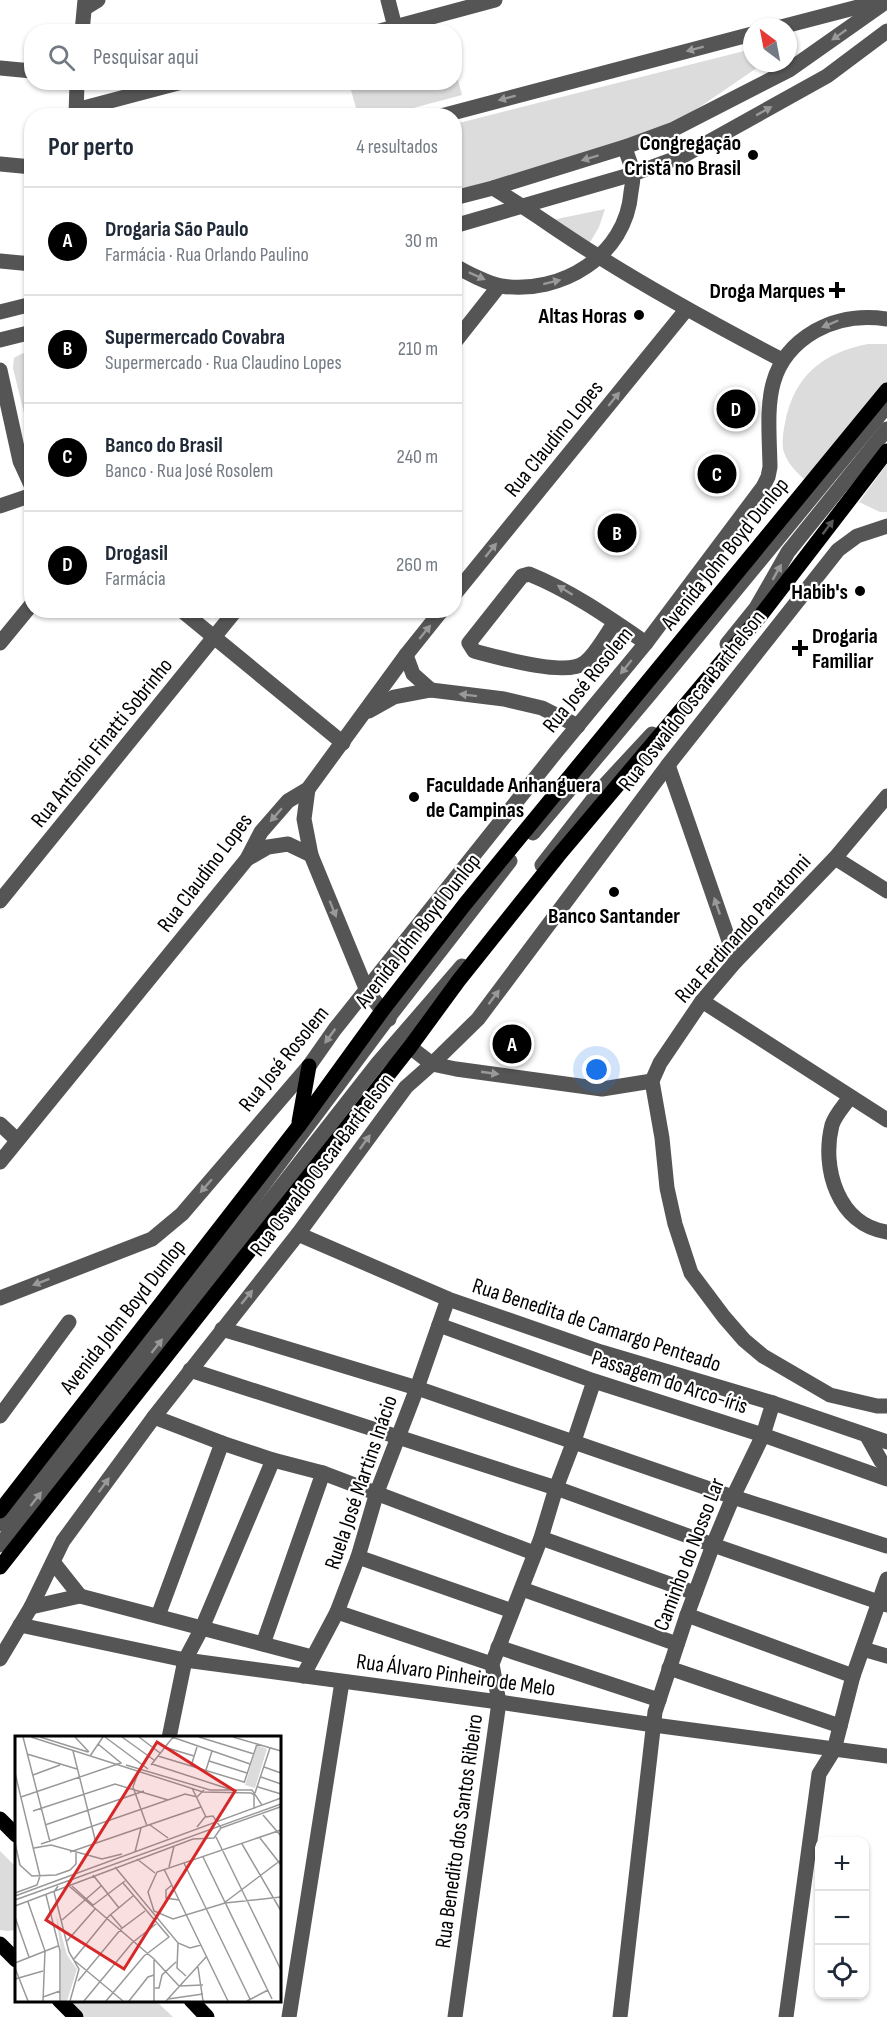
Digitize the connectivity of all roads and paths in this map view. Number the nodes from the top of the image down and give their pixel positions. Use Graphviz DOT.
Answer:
graph roads {
  1 [pos="388,0"];
  2 [pos="495,0"];
  3 [pos="886,1"];
  4 [pos="89,2"];
  5 [pos="797,23"];
  6 [pos="84,24"];
  7 [pos="394,24"];
  8 [pos="406,24"];
  9 [pos="887,32"];
  10 [pos="743,36"];
  11 [pos="0,68"];
  12 [pos="24,70"];
  13 [pos="77,90"];
  14 [pos="155,90"];
  15 [pos="76,108"];
  16 [pos="93,108"];
  17 [pos="462,110"];
  18 [pos="625,147"];
  19 [pos="0,165"];
  20 [pos="24,166"];
  21 [pos="633,174"];
  22 [pos="493,188"];
  23 [pos="462,196"];
  24 [pos="524,207"];
  25 [pos="462,224"];
  26 [pos="598,257"];
  27 [pos="0,261"];
  28 [pos="24,263"];
  29 [pos="462,270"];
  30 [pos="499,286"];
  31 [pos="24,306"];
  32 [pos="686,310"];
  33 [pos="0,312"];
  34 [pos="887,319"];
  35 [pos="462,333"];
  36 [pos="24,334"];
  37 [pos="0,340"];
  38 [pos="782,360"];
  39 [pos="0,370"];
  40 [pos="887,390"];
  41 [pos="887,406"];
  42 [pos="887,429"];
  43 [pos="887,451"];
  44 [pos="24,470"];
  45 [pos="763,487"];
  46 [pos="24,498"];
  47 [pos="0,506"];
  48 [pos="887,526"];
  49 [pos="462,586"];
  50 [pos="24,614"];
  51 [pos="190,618"];
  52 [pos="229,618"];
  53 [pos="436,618"];
  54 [pos="615,622"];
  55 [pos="214,637"];
  56 [pos="0,643"];
  57 [pos="646,643"];
  58 [pos="406,655"];
  59 [pos="431,690"];
  60 [pos="365,712"];
  61 [pos="578,726"];
  62 [pos="344,743"];
  63 [pos="668,765"];
  64 [pos="308,789"];
  65 [pos="887,796"];
  66 [pos="311,855"];
  67 [pos="835,858"];
  68 [pos="247,860"];
  69 [pos="887,891"];
  70 [pos="0,902"];
  71 [pos="736,961"];
  72 [pos="367,991"];
  73 [pos="702,1001"];
  74 [pos="385,1015"];
  75 [pos="405,1041"];
  76 [pos="432,1064"];
  77 [pos="309,1066"];
  78 [pos="652,1081"];
  79 [pos="850,1097"];
  80 [pos="887,1120"];
  81 [pos="0,1124"];
  82 [pos="298,1127"];
  83 [pos="17,1140"];
  84 [pos="0,1162"];
  85 [pos="887,1232"];
  86 [pos="298,1234"];
  87 [pos="0,1298"];
  88 [pos="448,1299"];
  89 [pos="69,1322"];
  90 [pos="439,1324"];
  91 [pos="222,1329"];
  92 [pos="190,1370"];
  93 [pos="594,1381"];
  94 [pos="417,1388"];
  95 [pos="773,1403"];
  96 [pos="887,1406"];
  97 [pos="0,1416"];
  98 [pos="154,1417"];
  99 [pos="764,1436"];
  100 [pos="867,1436"];
  101 [pos="398,1437"];
  102 [pos="574,1441"];
  103 [pos="887,1442"];
  104 [pos="222,1443"];
  105 [pos="273,1460"];
  106 [pos="887,1467"];
  107 [pos="323,1473"];
  108 [pos="887,1479"];
  109 [pos="556,1488"];
  110 [pos="377,1492"];
  111 [pos="733,1497"];
  112 [pos="0,1511"];
  113 [pos="0,1524"];
  114 [pos="541,1538"];
  115 [pos="0,1545"];
  116 [pos="713,1545"];
  117 [pos="887,1546"];
  118 [pos="534,1553"];
  119 [pos="358,1557"];
  120 [pos="53,1562"];
  121 [pos="0,1567"];
  122 [pos="887,1579"];
  123 [pos="522,1589"];
  124 [pos="695,1593"];
  125 [pos="80,1596"];
  126 [pos="884,1604"];
  127 [pos="31,1607"];
  128 [pos="512,1611"];
  129 [pos="337,1612"];
  130 [pos="687,1615"];
  131 [pos="158,1616"];
  132 [pos="20,1625"];
  133 [pos="202,1628"];
  134 [pos="263,1644"];
  135 [pos="677,1644"];
  136 [pos="498,1647"];
  137 [pos="863,1649"];
  138 [pos="887,1656"];
  139 [pos="312,1657"];
  140 [pos="0,1659"];
  141 [pos="185,1660"];
  142 [pos="492,1664"];
  143 [pos="669,1668"];
  144 [pos="303,1676"];
  145 [pos="853,1676"];
  146 [pos="342,1682"];
  147 [pos="659,1700"];
  148 [pos="499,1701"];
  149 [pos="654,1725"];
  150 [pos="840,1726"];
  151 [pos="169,1736"];
  152 [pos="834,1750"];
  153 [pos="887,1756"];
  154 [pos="0,1819"];
  155 [pos="15,1834"];
  156 [pos="0,1944"];
  157 [pos="15,1956"];
  158 [pos="59,2002"];
  159 [pos="192,2002"];
  160 [pos="75,2017"];
  161 [pos="207,2017"];
  162 [pos="289,2017"];
  163 [pos="455,2017"];
  164 [pos="620,2017"];
  165 [pos="786,2017"];
  1 -- 7 [label="street"];
  2 -- 8 [label="street"];
  3 -- 5 [label="street"];
  3 -- 18 [label="street, one-way"];
  4 -- 6 [label="street"];
  21 -- 9 [label="street, one-way"];
  10 -- 17 [label="street, one-way"];
  11 -- 12 [label="street"];
  13 -- 15 [label="street"];
  14 -- 16 [label="street"];
  18 -- 21 [label="street"];
  18 -- 22 [label="street, one-way"];
  19 -- 20 [label="street"];
  21 -- 24 [label="street"];
  21 -- 26 [label="street"];
  22 -- 23 [label="street"];
  22 -- 24 [label="street"];
  24 -- 25 [label="street"];
  24 -- 26 [label="street"];
  30 -- 26 [label="street, one-way"];
  26 -- 32 [label="street"];
  27 -- 28 [label="street"];
  29 -- 30 [label="street, one-way"];
  30 -- 35 [label="street"];
  31 -- 33 [label="street"];
  32 -- 38 [label="street"];
  49 -- 32 [label="street, Rua Claudino Lopes, one-way"];
  34 -- 38 [label="street, Avenida John Boyd Dunlop, one-way"];
  36 -- 37 [label="street"];
  38 -- 45 [label="street, Avenida John Boyd Dunlop"];
  39 -- 44 [label="street"];
  40 -- 74 [label="main road, Avenida John Boyd Dunlop"];
  41 -- 74 [label="street"];
  75 -- 42 [label="street, one-way"];
  75 -- 43 [label="main road, one-way"];
  45 -- 57 [label="street, Rua José Rosolem"];
  46 -- 47 [label="street"];
  48 -- 63 [label="street, Rua Oswaldo Oscar Barthelson"];
  50 -- 56 [label="street"];
  51 -- 55 [label="street"];
  52 -- 55 [label="street, Rua Antônio Finatti Sobrinho"];
  58 -- 53 [label="street, Rua Claudino Lopes, one-way"];
  54 -- 54 [label="street, one-way"];
  54 -- 57 [label="street"];
  55 -- 62 [label="street"];
  55 -- 70 [label="street, Rua Antônio Finatti Sobrinho"];
  57 -- 61 [label="street, Rua José Rosolem, one-way"];
  58 -- 59 [label="street"];
  58 -- 60 [label="street, Rua Claudino Lopes"];
  59 -- 60 [label="street"];
  61 -- 59 [label="street, one-way"];
  60 -- 62 [label="street, Rua Claudino Lopes"];
  61 -- 72 [label="street, Rua José Rosolem"];
  62 -- 64 [label="street, Rua Claudino Lopes"];
  71 -- 63 [label="street, one-way"];
  76 -- 63 [label="street, Rua Oswaldo Oscar Barthelson, one-way"];
  64 -- 66 [label="street"];
  64 -- 68 [label="street, Rua Claudino Lopes, one-way"];
  65 -- 67 [label="street, Rua Ferdinando Panatonni"];
  66 -- 68 [label="street"];
  66 -- 72 [label="street, one-way"];
  67 -- 69 [label="street"];
  67 -- 71 [label="street, Rua Ferdinando Panatonni"];
  68 -- 83 [label="street, Rua Claudino Lopes"];
  71 -- 73 [label="street, Rua Ferdinando Panatonni"];
  72 -- 74 [label="street"];
  72 -- 77 [label="street, Rua José Rosolem, one-way"];
  73 -- 78 [label="street, Rua Ferdinando Panatonni"];
  73 -- 79 [label="street"];
  74 -- 75 [label="street"];
  74 -- 82 [label="main road, Avenida John Boyd Dunlop"];
  74 -- 113 [label="street"];
  75 -- 76 [label="street"];
  115 -- 75 [label="street, one-way"];
  75 -- 121 [label="main road"];
  76 -- 78 [label="street, one-way"];
  86 -- 76 [label="street, Rua Oswaldo Oscar Barthelson, one-way"];
  77 -- 82 [label="main road"];
  77 -- 87 [label="street, Rua José Rosolem, one-way"];
  78 -- 96 [label="street"];
  79 -- 80 [label="street"];
  79 -- 85 [label="street"];
  81 -- 83 [label="street"];
  82 -- 112 [label="main road, Avenida John Boyd Dunlop"];
  83 -- 84 [label="street, Rua Claudino Lopes"];
  86 -- 88 [label="street, Rua Benedita de Camargo Penteado"];
  91 -- 86 [label="street, Rua Oswaldo Oscar Barthelson, one-way"];
  88 -- 90 [label="street, Ruela José Martins Inácio"];
  88 -- 95 [label="street, Rua Benedita de Camargo Penteado"];
  89 -- 97 [label="street"];
  90 -- 93 [label="street, Passagem do Arco-íris"];
  90 -- 94 [label="street, Ruela José Martins Inácio"];
  91 -- 92 [label="street, Rua Oswaldo Oscar Barthelson"];
  91 -- 94 [label="street"];
  92 -- 98 [label="street, Rua Oswaldo Oscar Barthelson"];
  92 -- 101 [label="street"];
  93 -- 99 [label="street, Passagem do Arco-íris"];
  93 -- 102 [label="street"];
  94 -- 101 [label="street, Ruela José Martins Inácio"];
  94 -- 102 [label="street"];
  95 -- 99 [label="street, Caminho do Nosso Lar"];
  95 -- 100 [label="street, Rua Benedita de Camargo Penteado"];
  98 -- 104 [label="street"];
  120 -- 98 [label="street, Rua Oswaldo Oscar Barthelson, one-way"];
  99 -- 108 [label="street, Passagem do Arco-íris"];
  99 -- 111 [label="street, Caminho do Nosso Lar"];
  100 -- 103 [label="street, Rua Benedita de Camargo Penteado"];
  100 -- 106 [label="street"];
  101 -- 109 [label="street"];
  101 -- 110 [label="street, Ruela José Martins Inácio"];
  102 -- 109 [label="street"];
  102 -- 111 [label="street"];
  104 -- 105 [label="street"];
  104 -- 131 [label="street"];
  105 -- 107 [label="street"];
  105 -- 133 [label="street"];
  107 -- 110 [label="street"];
  107 -- 134 [label="street"];
  109 -- 114 [label="street"];
  109 -- 116 [label="street"];
  110 -- 118 [label="street"];
  110 -- 119 [label="street, Ruela José Martins Inácio"];
  111 -- 116 [label="street, Caminho do Nosso Lar"];
  111 -- 117 [label="street"];
  114 -- 118 [label="street"];
  114 -- 124 [label="street"];
  116 -- 124 [label="street, Caminho do Nosso Lar"];
  116 -- 126 [label="street"];
  118 -- 123 [label="street"];
  119 -- 128 [label="street"];
  119 -- 129 [label="street, Ruela José Martins Inácio"];
  120 -- 125 [label="street"];
  120 -- 127 [label="street, Rua Oswaldo Oscar Barthelson"];
  122 -- 126 [label="street"];
  123 -- 128 [label="street"];
  123 -- 135 [label="street"];
  124 -- 130 [label="street, Caminho do Nosso Lar"];
  125 -- 127 [label="street"];
  125 -- 131 [label="street"];
  126 -- 137 [label="street"];
  127 -- 132 [label="street, Rua Oswaldo Oscar Barthelson"];
  128 -- 136 [label="street"];
  129 -- 139 [label="street, Ruela José Martins Inácio"];
  129 -- 142 [label="street"];
  130 -- 135 [label="street, Caminho do Nosso Lar"];
  130 -- 145 [label="street"];
  131 -- 133 [label="street"];
  132 -- 140 [label="street, Rua Oswaldo Oscar Barthelson"];
  132 -- 141 [label="street, Rua Álvaro Pinheiro de Melo"];
  133 -- 134 [label="street"];
  133 -- 141 [label="street"];
  134 -- 139 [label="street"];
  135 -- 143 [label="street, Caminho do Nosso Lar"];
  136 -- 142 [label="street"];
  136 -- 147 [label="street"];
  137 -- 138 [label="street"];
  137 -- 145 [label="street"];
  139 -- 144 [label="street, Ruela José Martins Inácio"];
  141 -- 144 [label="street, Rua Álvaro Pinheiro de Melo"];
  141 -- 151 [label="street"];
  142 -- 148 [label="street, Rua Benedito dos Santos Ribeiro"];
  143 -- 147 [label="street, Caminho do Nosso Lar"];
  143 -- 150 [label="street"];
  144 -- 146 [label="street, Rua Álvaro Pinheiro de Melo"];
  145 -- 150 [label="street"];
  146 -- 148 [label="street, Rua Álvaro Pinheiro de Melo"];
  146 -- 162 [label="street"];
  147 -- 149 [label="street, Caminho do Nosso Lar"];
  148 -- 149 [label="street, Rua Álvaro Pinheiro de Melo"];
  148 -- 163 [label="street, Rua Benedito dos Santos Ribeiro"];
  149 -- 152 [label="street, Rua Álvaro Pinheiro de Melo"];
  149 -- 164 [label="street, Caminho do Nosso Lar"];
  150 -- 152 [label="street"];
  152 -- 153 [label="street, Rua Álvaro Pinheiro de Melo"];
  152 -- 165 [label="street"];
  154 -- 155 [label="main road"];
  156 -- 157 [label="main road"];
  158 -- 160 [label="main road"];
  159 -- 161 [label="main road"];
}
